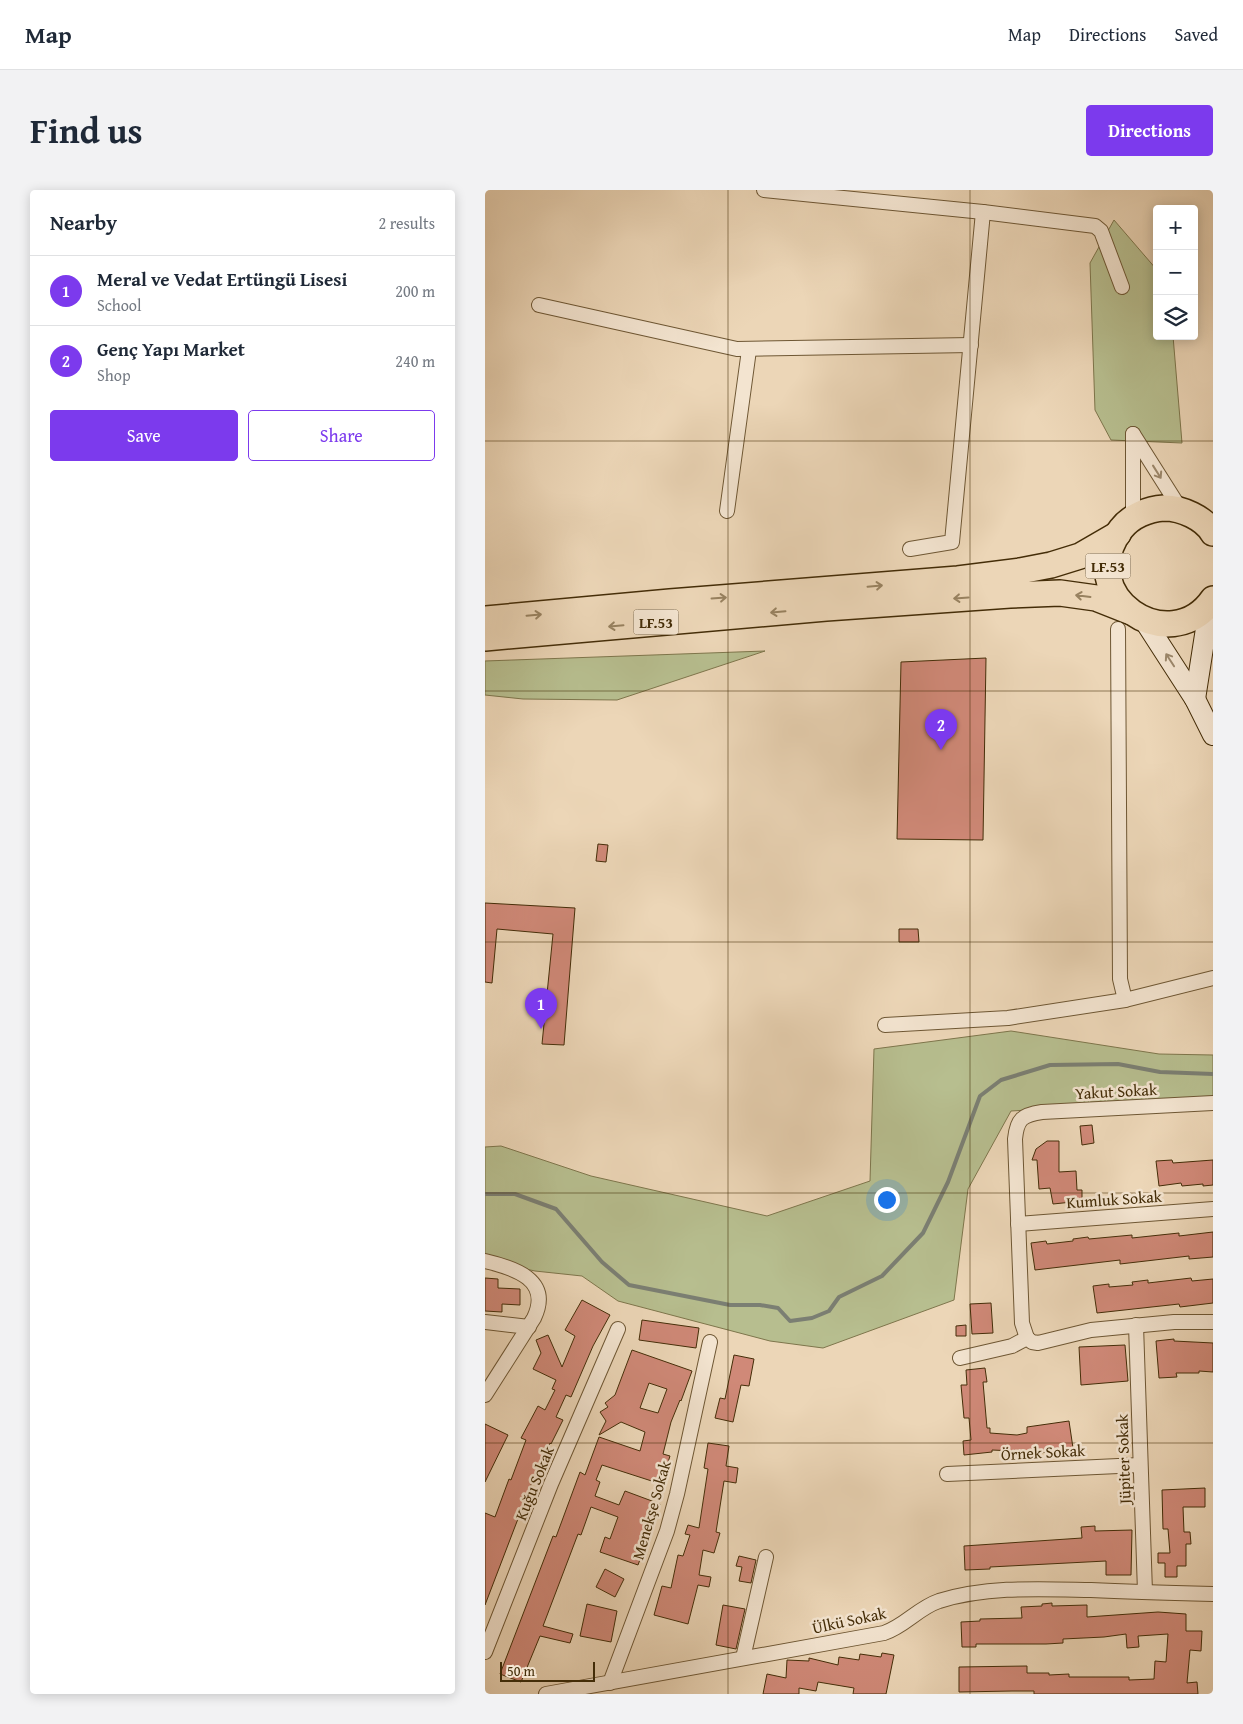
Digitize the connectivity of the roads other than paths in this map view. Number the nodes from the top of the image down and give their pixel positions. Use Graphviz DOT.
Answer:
graph roads {
  1 [pos="764,190"];
  2 [pos="983,212"];
  3 [pos="1122,287"];
  4 [pos="539,305"];
  5 [pos="971,345"];
  6 [pos="749,350"];
  7 [pos="727,511"];
  8 [pos="1201,521"];
  9 [pos="1125,526"];
  10 [pos="910,549"];
  11 [pos="1211,601"];
  12 [pos="485,619"];
  13 [pos="1130,620"];
  14 [pos="485,638"];
  15 [pos="1195,699"];
  16 [pos="1213,735"];
  17 [pos="1213,978"];
  18 [pos="1125,1000"];
  19 [pos="885,1025"];
  20 [pos="1213,1103"];
  21 [pos="1213,1209"];
  22 [pos="1018,1224"];
  23 [pos="485,1261"];
  24 [pos="485,1322"];
  25 [pos="1213,1322"];
  26 [pos="1136,1325"];
  27 [pos="529,1326"];
  28 [pos="618,1329"];
  29 [pos="1027,1338"];
  30 [pos="710,1342"];
  31 [pos="960,1358"];
  32 [pos="485,1394"];
  33 [pos="1140,1465"];
  34 [pos="947,1474"];
  35 [pos="766,1557"];
  36 [pos="1145,1592"];
  37 [pos="1213,1594"];
  38 [pos="485,1652"];
  39 [pos="743,1658"];
  40 [pos="610,1683"];
  41 [pos="546,1694"];
  1 -- 2 [label="street"];
  2 -- 3 [label="street"];
  2 -- 5 [label="street"];
  4 -- 6 [label="street"];
  5 -- 6 [label="street"];
  5 -- 10 [label="street"];
  6 -- 7 [label="street"];
  8 -- 9 [label="highway, LF.53"];
  9 -- 8 [label="street, one-way"];
  12 -- 9 [label="highway, LF.53, one-way"];
  9 -- 13 [label="highway, LF.53"];
  11 -- 13 [label="highway, LF.53"];
  11 -- 15 [label="street"];
  13 -- 14 [label="highway, LF.53, one-way"];
  15 -- 13 [label="street, one-way"];
  13 -- 18 [label="street"];
  15 -- 16 [label="street"];
  17 -- 18 [label="street"];
  18 -- 19 [label="street"];
  20 -- 22 [label="street, Yakut Sokak"];
  21 -- 22 [label="street, Kumluk Sokak"];
  22 -- 29 [label="street"];
  23 -- 27 [label="street"];
  24 -- 27 [label="street"];
  25 -- 26 [label="street"];
  26 -- 29 [label="street"];
  26 -- 33 [label="street, Jüpiter Sokak"];
  27 -- 32 [label="street"];
  28 -- 38 [label="street, Kuğu Sokak"];
  29 -- 31 [label="street"];
  30 -- 40 [label="street, Menekşe Sokak"];
  33 -- 34 [label="street, Örnek Sokak"];
  33 -- 36 [label="street, Jüpiter Sokak"];
  35 -- 39 [label="street"];
  36 -- 37 [label="street, Ülkü Sokak"];
  36 -- 39 [label="street, Ülkü Sokak"];
  39 -- 40 [label="street, Ülkü Sokak"];
  40 -- 41 [label="street, Ülkü Sokak"];
}
